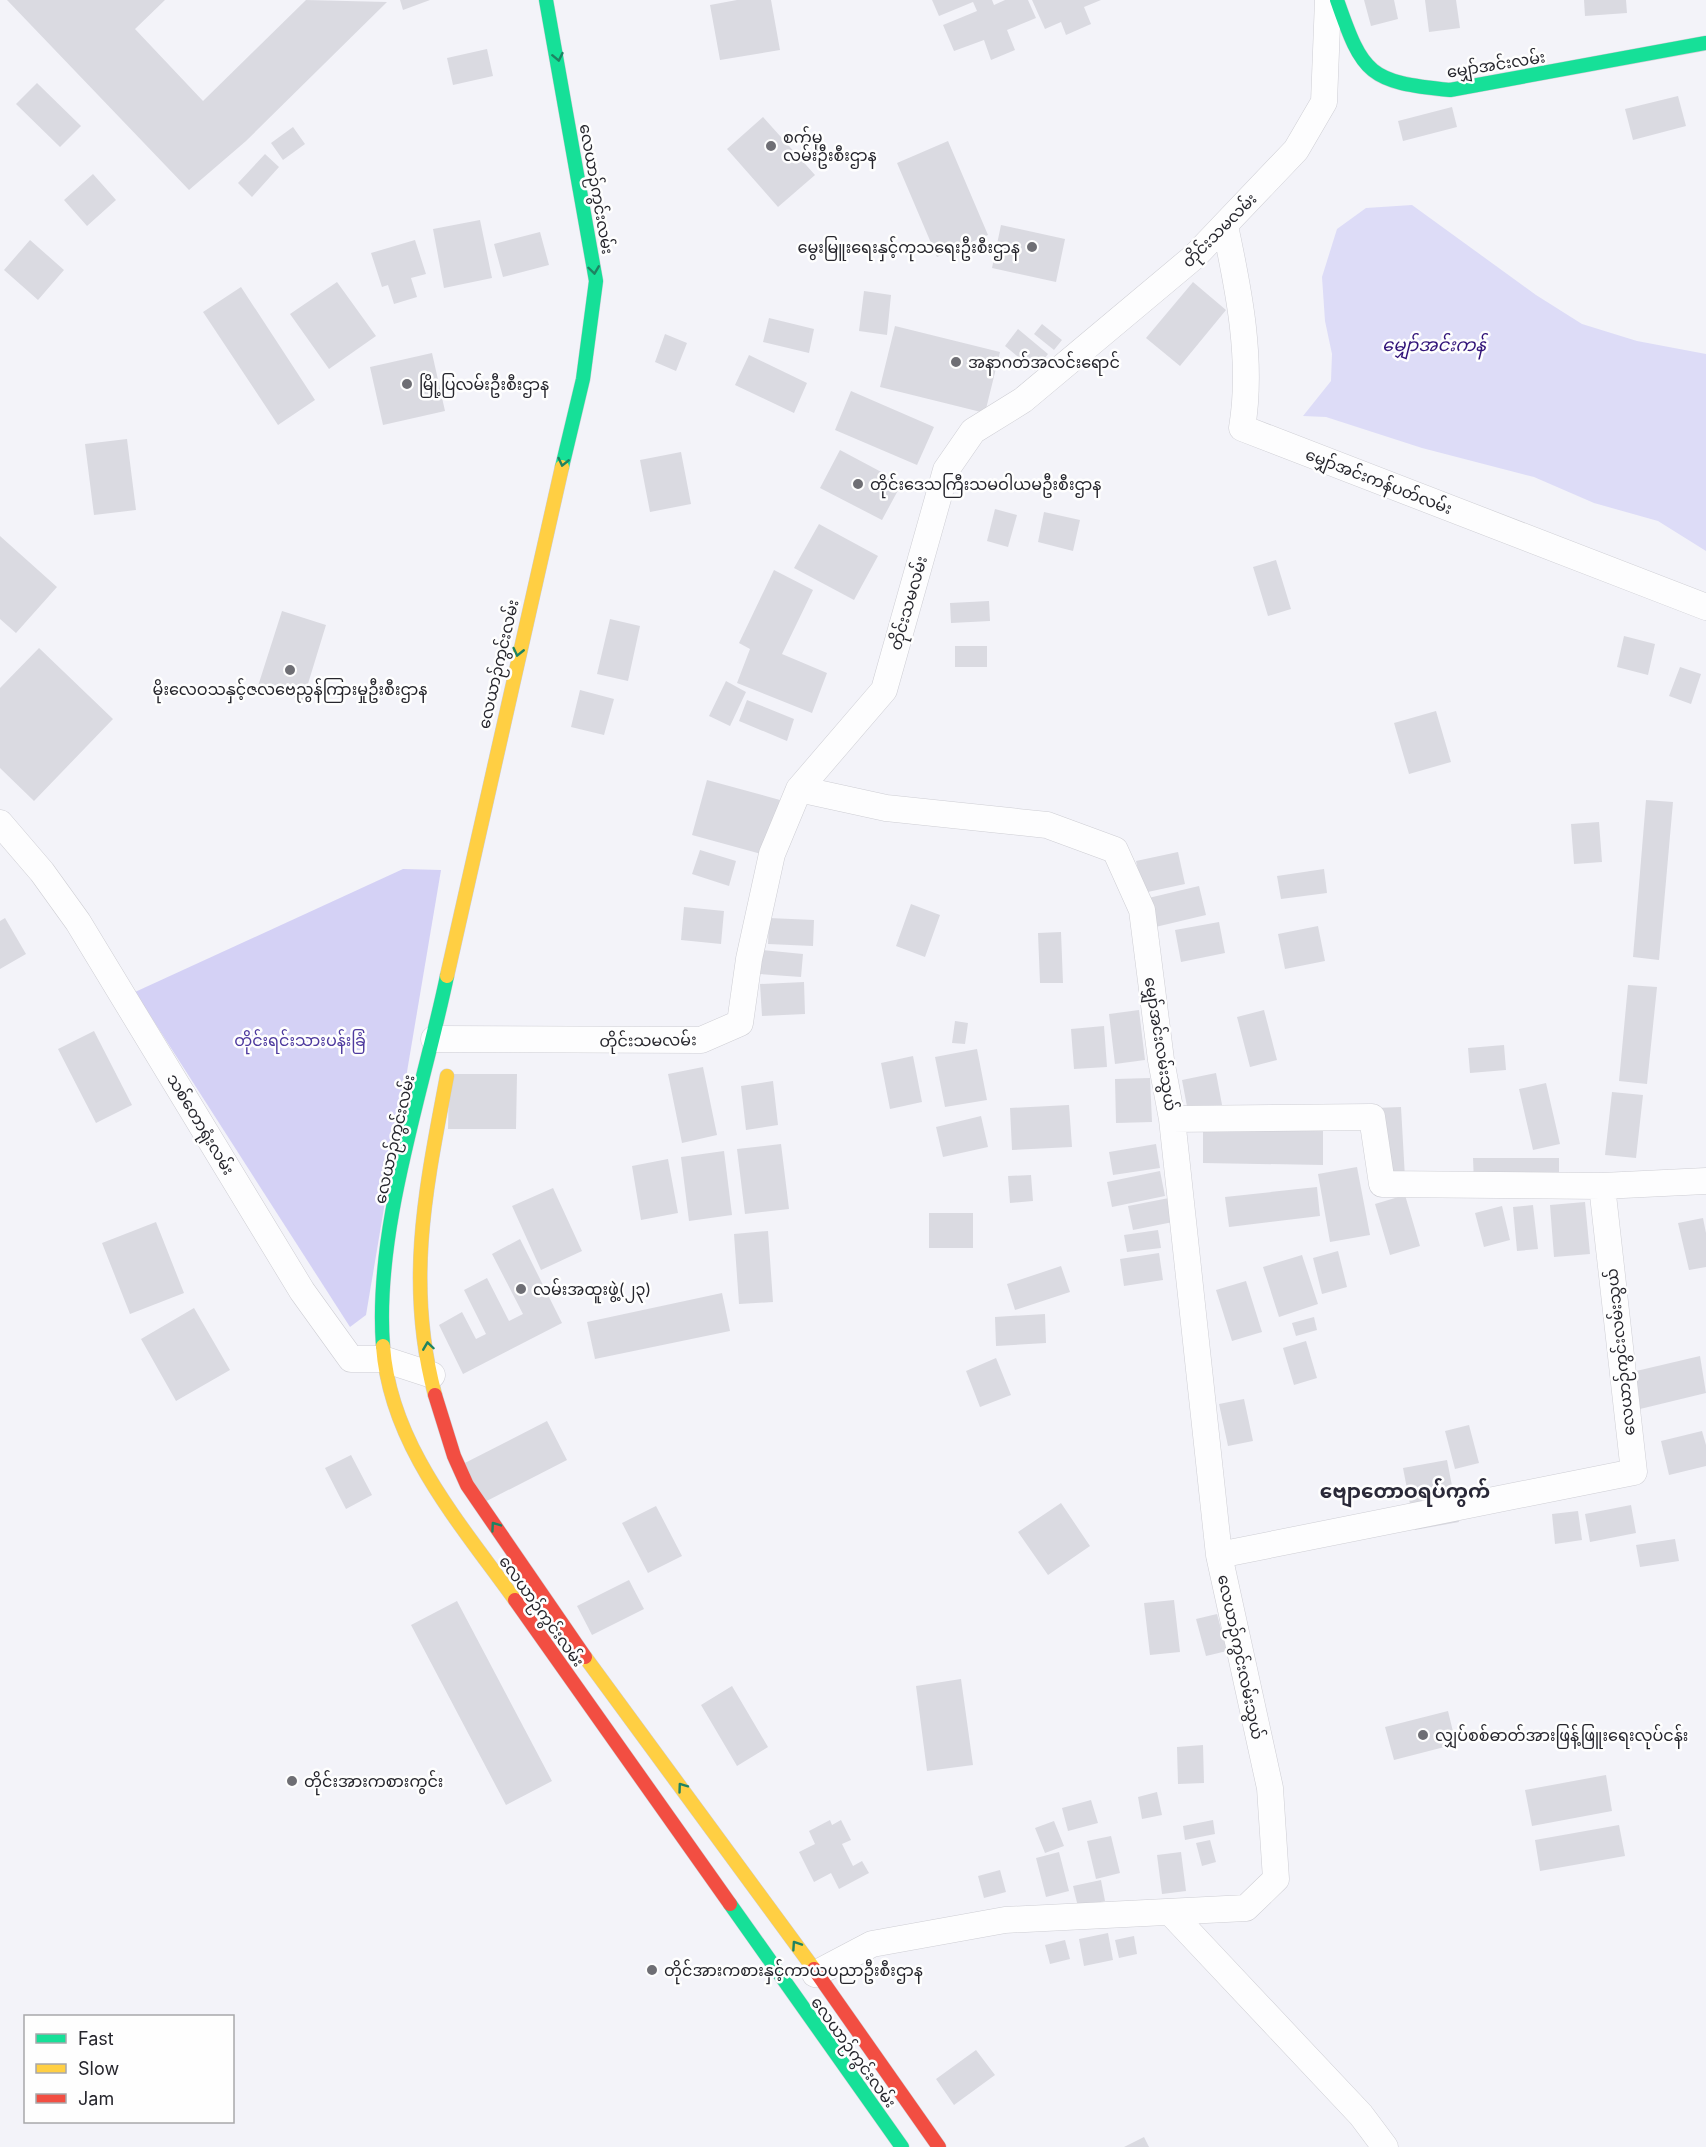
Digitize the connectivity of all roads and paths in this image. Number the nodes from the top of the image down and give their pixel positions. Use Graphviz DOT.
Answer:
graph roads {
  1 [pos="546,0"];
  2 [pos="1328,0"];
  3 [pos="1337,0"];
  4 [pos="1706,44"];
  5 [pos="1225,226"];
  6 [pos="1706,607"];
  7 [pos="799,789"];
  8 [pos="0,823"];
  9 [pos="449,1043"];
  10 [pos="1172,1119"];
  11 [pos="1706,1181"];
  12 [pos="1602,1185"];
  13 [pos="383,1359"];
  14 [pos="432,1375"];
  15 [pos="1219,1555"];
  16 [pos="1170,1912"];
  17 [pos="815,1974"];
  18 [pos="902,2147"];
  19 [pos="939,2147"];
  20 [pos="1385,2147"];
  1 -- 9 [label="street, လေယာဉ်ကွင်းလမ်း, one-way"];
  2 -- 5 [label="street, တိုင်းသမလမ်း"];
  3 -- 4 [label="street, မျှော်အင်းလမ်း"];
  5 -- 6 [label="street, မျှော်အင်းကန်ပတ်လမ်း"];
  5 -- 7 [label="street, တိုင်းသမလမ်း"];
  7 -- 9 [label="street, တိုင်းသမလမ်း"];
  7 -- 10 [label="street, မျှော်အင်းလမ်းသွယ်"];
  8 -- 13 [label="street, သစ်တောရုံးလမ်း"];
  9 -- 13 [label="street, လေယာဉ်ကွင်းလမ်း"];
  14 -- 9 [label="street, လေယာဉ်ကွင်းလမ်း, one-way"];
  10 -- 12 [label="street, မျှော်အင်းလမ်းသွယ်"];
  10 -- 15 [label="street"];
  11 -- 12 [label="street, မျှော်အင်းလမ်းသွယ်"];
  12 -- 15 [label="street, လေယာဉ်ကွင်းလမ်းသွယ်"];
  13 -- 14 [label="street, သစ်တောရုံးလမ်း"];
  13 -- 18 [label="street, လေယာဉ်ကွင်းလမ်း"];
  17 -- 14 [label="street, လေယာဉ်ကွင်းလမ်း, one-way"];
  15 -- 16 [label="street, လေယာဉ်ကွင်းလမ်းသွယ်"];
  16 -- 17 [label="street, လေယာဉ်ကွင်းလမ်းသွယ်"];
  16 -- 20 [label="street"];
  17 -- 19 [label="street, လေယာဉ်ကွင်းလမ်း"];
}
